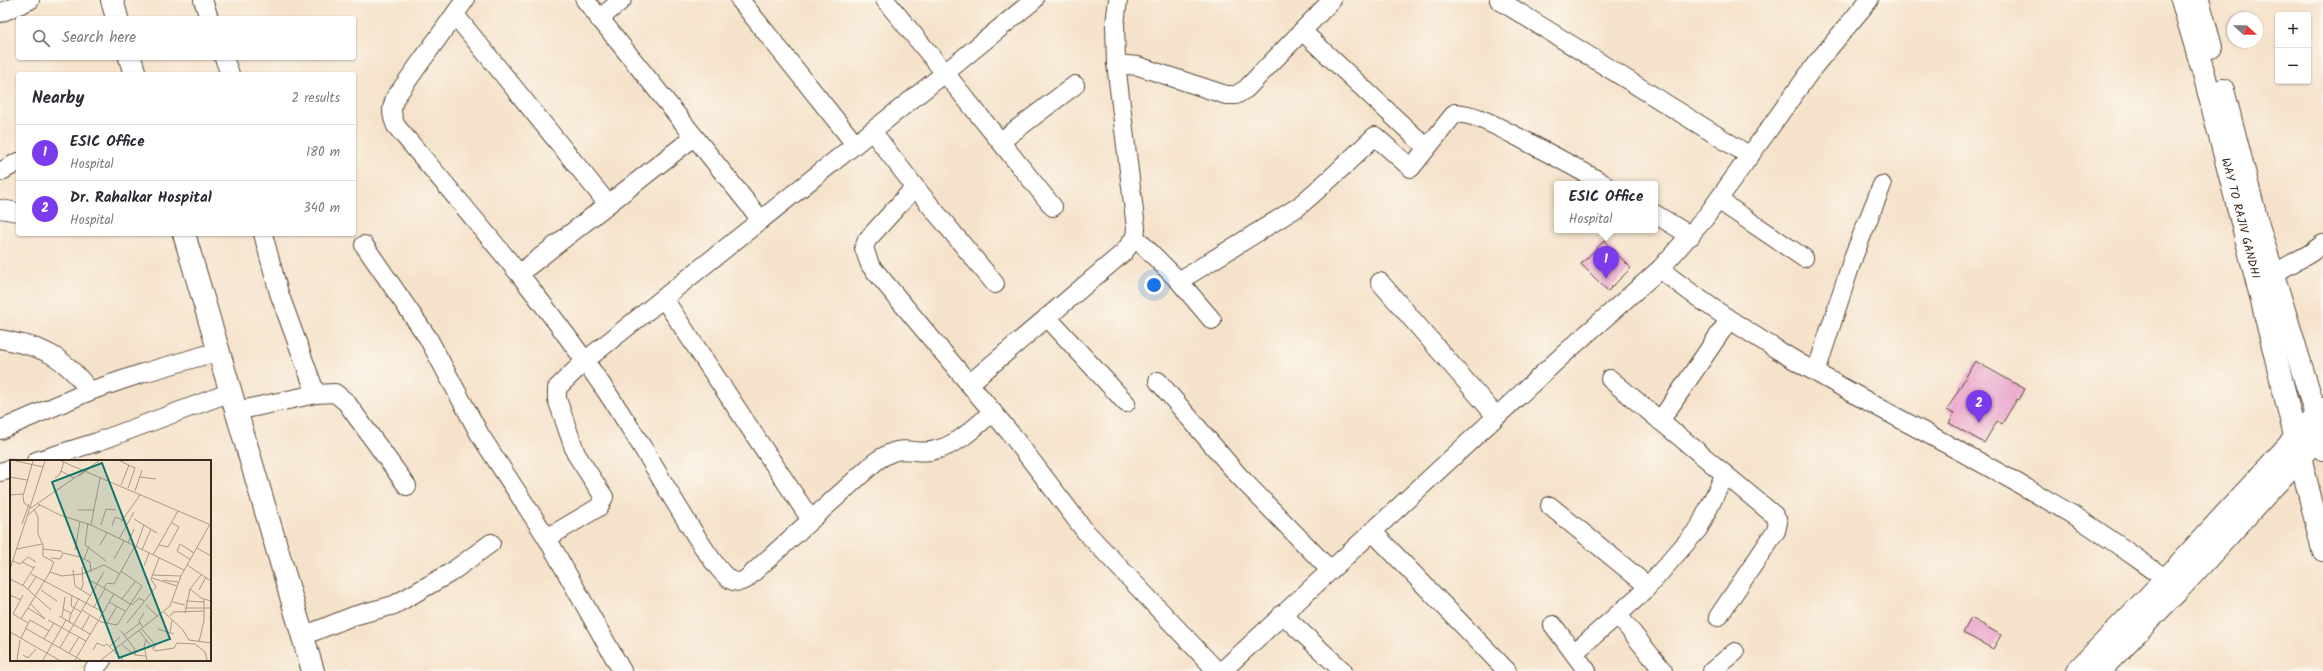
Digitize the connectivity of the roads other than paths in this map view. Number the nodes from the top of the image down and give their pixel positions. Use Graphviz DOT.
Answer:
graph roads {
  1 [pos="30,0"];
  2 [pos="112,0"];
  3 [pos="203,0"];
  4 [pos="465,0"];
  5 [pos="585,0"];
  6 [pos="622,0"];
  7 [pos="740,0"];
  8 [pos="885,0"];
  9 [pos="1034,0"];
  10 [pos="1118,0"];
  11 [pos="1332,0"];
  12 [pos="1499,0"];
  13 [pos="1869,0"];
  14 [pos="2182,0"];
  15 [pos="2198,0"];
  16 [pos="0,13"];
  17 [pos="455,15"];
  18 [pos="116,16"];
  19 [pos="208,16"];
  20 [pos="599,18"];
  21 [pos="1302,31"];
  22 [pos="131,60"];
  23 [pos="225,60"];
  24 [pos="1116,64"];
  25 [pos="134,72"];
  26 [pos="229,72"];
  27 [pos="945,72"];
  28 [pos="1075,85"];
  29 [pos="872,131"];
  30 [pos="694,136"];
  31 [pos="1001,141"];
  32 [pos="855,144"];
  33 [pos="1427,148"];
  34 [pos="1750,156"];
  35 [pos="16,163"];
  36 [pos="0,172"];
  37 [pos="1599,181"];
  38 [pos="1882,185"];
  39 [pos="915,187"];
  40 [pos="1718,200"];
  41 [pos="608,204"];
  42 [pos="1053,207"];
  43 [pos="0,209"];
  44 [pos="16,212"];
  45 [pos="1658,216"];
  46 [pos="761,220"];
  47 [pos="185,236"];
  48 [pos="264,236"];
  49 [pos="1691,236"];
  50 [pos="1135,237"];
  51 [pos="2323,244"];
  52 [pos="364,245"];
  53 [pos="1804,258"];
  54 [pos="1660,269"];
  55 [pos="520,273"];
  56 [pos="2273,274"];
  57 [pos="1179,282"];
  58 [pos="1380,282"];
  59 [pos="995,284"];
  60 [pos="664,299"];
  61 [pos="1047,317"];
  62 [pos="1212,320"];
  63 [pos="1729,320"];
  64 [pos="0,339"];
  65 [pos="219,351"];
  66 [pos="586,360"];
  67 [pos="1816,372"];
  68 [pos="1610,379"];
  69 [pos="1158,381"];
  70 [pos="969,384"];
  71 [pos="90,391"];
  72 [pos="316,394"];
  73 [pos="234,401"];
  74 [pos="1126,403"];
  75 [pos="993,412"];
  76 [pos="1496,416"];
  77 [pos="1660,421"];
  78 [pos="2321,428"];
  79 [pos="0,430"];
  80 [pos="2299,446"];
  81 [pos="46,460"];
  82 [pos="10,469"];
  83 [pos="0,472"];
  84 [pos="1725,474"];
  85 [pos="408,486"];
  86 [pos="1550,506"];
  87 [pos="811,520"];
  88 [pos="1372,530"];
  89 [pos="547,538"];
  90 [pos="491,543"];
  91 [pos="2323,550"];
  92 [pos="1330,570"];
  93 [pos="2166,579"];
  94 [pos="1644,591"];
  95 [pos="1282,614"];
  96 [pos="1618,615"];
  97 [pos="1718,617"];
  98 [pos="1553,625"];
  99 [pos="302,636"];
  100 [pos="1735,652"];
  101 [pos="1574,653"];
  102 [pos="101,661"];
  103 [pos="93,671"];
  104 [pos="313,671"];
  105 [pos="622,671"];
  106 [pos="1217,671"];
  107 [pos="1222,671"];
  108 [pos="1343,671"];
  109 [pos="1507,671"];
  110 [pos="1587,671"];
  111 [pos="1663,671"];
  112 [pos="1712,671"];
  113 [pos="2077,671"];
  114 [pos="2099,671"];
  1 -- 16 [label="street"];
  2 -- 18 [label="street"];
  3 -- 19 [label="street"];
  4 -- 17 [label="street"];
  5 -- 20 [label="street"];
  6 -- 20 [label="street"];
  7 -- 32 [label="street"];
  8 -- 27 [label="street"];
  9 -- 27 [label="street"];
  10 -- 24 [label="street"];
  11 -- 21 [label="street"];
  12 -- 34 [label="street"];
  13 -- 34 [label="street"];
  14 -- 80 [label="street, WAY TO RAJIV GANDHI"];
  15 -- 56 [label="street, WAY TO RAJIV GANDHI"];
  17 -- 41 [label="street"];
  17 -- 55 [label="street"];
  20 -- 30 [label="street"];
  21 -- 24 [label="street"];
  21 -- 33 [label="street"];
  22 -- 25 [label="street"];
  23 -- 26 [label="street"];
  24 -- 50 [label="street"];
  27 -- 29 [label="street"];
  27 -- 31 [label="street"];
  28 -- 31 [label="street"];
  29 -- 32 [label="street"];
  29 -- 39 [label="street"];
  30 -- 41 [label="street"];
  30 -- 46 [label="street"];
  31 -- 42 [label="street"];
  32 -- 46 [label="street"];
  33 -- 37 [label="street"];
  33 -- 57 [label="street"];
  34 -- 40 [label="street"];
  35 -- 36 [label="street"];
  38 -- 67 [label="street"];
  39 -- 59 [label="street"];
  39 -- 70 [label="street"];
  40 -- 49 [label="street"];
  40 -- 53 [label="street"];
  41 -- 55 [label="street"];
  43 -- 44 [label="street"];
  45 -- 49 [label="street"];
  46 -- 60 [label="street"];
  47 -- 65 [label="street"];
  48 -- 72 [label="street"];
  49 -- 54 [label="street"];
  50 -- 57 [label="street"];
  50 -- 61 [label="street"];
  51 -- 56 [label="street"];
  52 -- 89 [label="street"];
  54 -- 63 [label="street"];
  54 -- 76 [label="street"];
  55 -- 66 [label="street"];
  56 -- 78 [label="street, WAY TO RAJIV GANDHI"];
  57 -- 62 [label="street"];
  58 -- 76 [label="street"];
  60 -- 66 [label="street"];
  60 -- 87 [label="street"];
  61 -- 70 [label="street"];
  61 -- 74 [label="street"];
  63 -- 67 [label="street"];
  63 -- 77 [label="street"];
  64 -- 71 [label="street"];
  65 -- 71 [label="street"];
  65 -- 73 [label="street"];
  66 -- 87 [label="street"];
  66 -- 89 [label="street"];
  67 -- 93 [label="street"];
  68 -- 77 [label="street"];
  69 -- 92 [label="street"];
  70 -- 75 [label="street"];
  71 -- 79 [label="street"];
  72 -- 73 [label="street"];
  72 -- 85 [label="street"];
  73 -- 81 [label="street"];
  73 -- 99 [label="street"];
  75 -- 87 [label="street"];
  75 -- 106 [label="street"];
  76 -- 88 [label="street"];
  77 -- 84 [label="street"];
  78 -- 80 [label="street"];
  80 -- 91 [label="street, WAY TO RAJIV GANDHI"];
  80 -- 93 [label="street"];
  80 -- 114 [label="street"];
  82 -- 83 [label="street"];
  84 -- 94 [label="street"];
  84 -- 97 [label="street"];
  86 -- 94 [label="street"];
  88 -- 92 [label="street"];
  88 -- 109 [label="street"];
  89 -- 105 [label="street"];
  90 -- 99 [label="street"];
  92 -- 95 [label="street"];
  93 -- 113 [label="street"];
  94 -- 96 [label="street"];
  95 -- 107 [label="street"];
  95 -- 108 [label="street"];
  96 -- 101 [label="street"];
  96 -- 111 [label="street"];
  98 -- 101 [label="street"];
  99 -- 104 [label="street"];
  100 -- 112 [label="street"];
  101 -- 110 [label="street"];
  102 -- 103 [label="street"];
}
